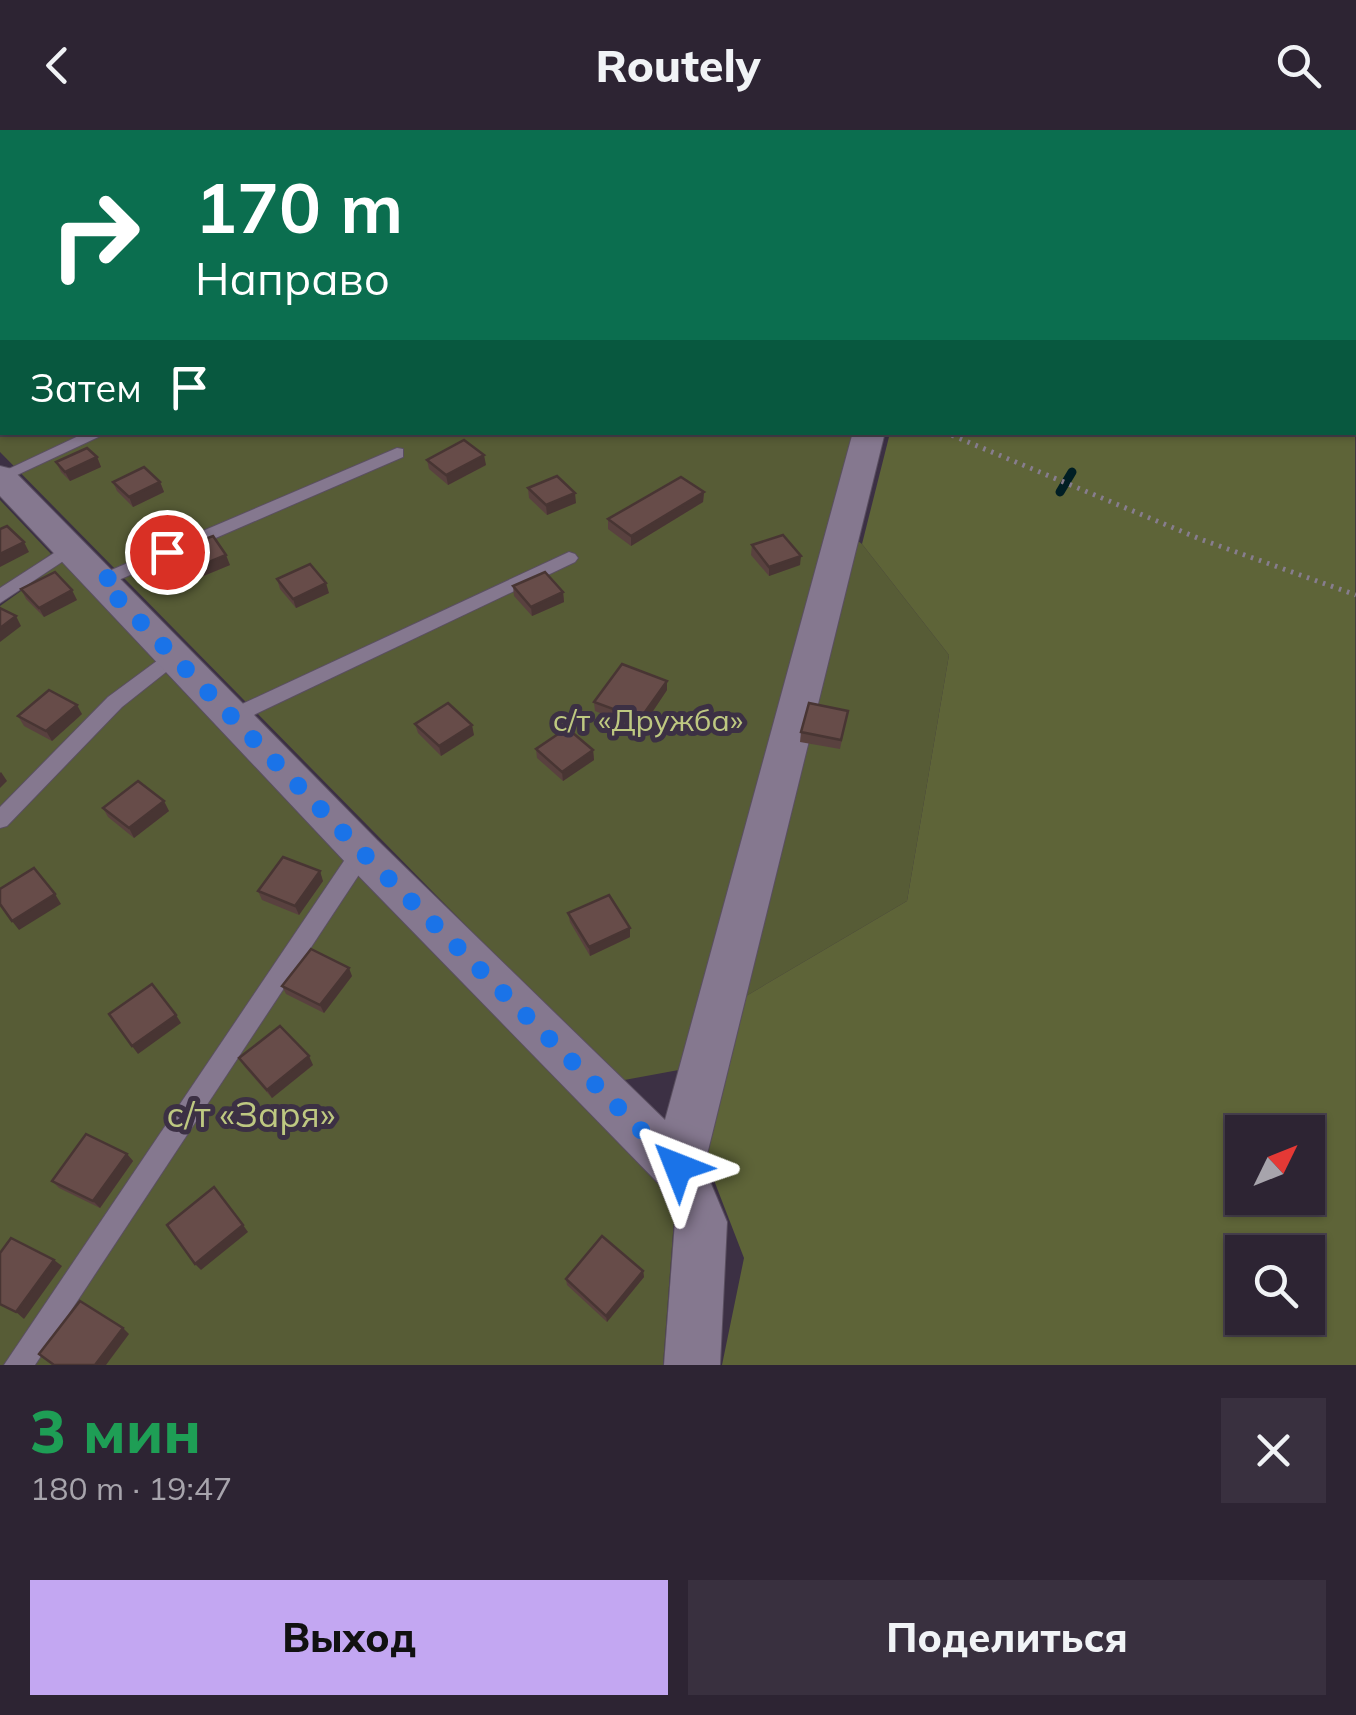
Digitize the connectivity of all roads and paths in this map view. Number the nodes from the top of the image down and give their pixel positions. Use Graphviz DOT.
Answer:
graph roads {
  1 [pos="94,435"];
  2 [pos="868,435"];
  3 [pos="952,435"];
  4 [pos="397,452"];
  5 [pos="1,477"];
  6 [pos="70,548"];
  7 [pos="569,558"];
  8 [pos="101,581"];
  9 [pos="1356,596"];
  10 [pos="0,598"];
  11 [pos="173,656"];
  12 [pos="232,717"];
  13 [pos="0,820"];
  14 [pos="362,852"];
  15 [pos="678,1167"];
  16 [pos="18,1365"];
  17 [pos="692,1365"];
  1 -- 5 [label="lane"];
  2 -- 15 [label="street"];
  3 -- 9 [label="path"];
  4 -- 8 [label="lane"];
  5 -- 6 [label="street"];
  6 -- 8 [label="street"];
  6 -- 10 [label="lane"];
  7 -- 12 [label="lane"];
  8 -- 11 [label="street"];
  11 -- 12 [label="street"];
  11 -- 13 [label="lane"];
  12 -- 14 [label="street"];
  14 -- 15 [label="street"];
  14 -- 16 [label="lane"];
  15 -- 17 [label="street"];
}
